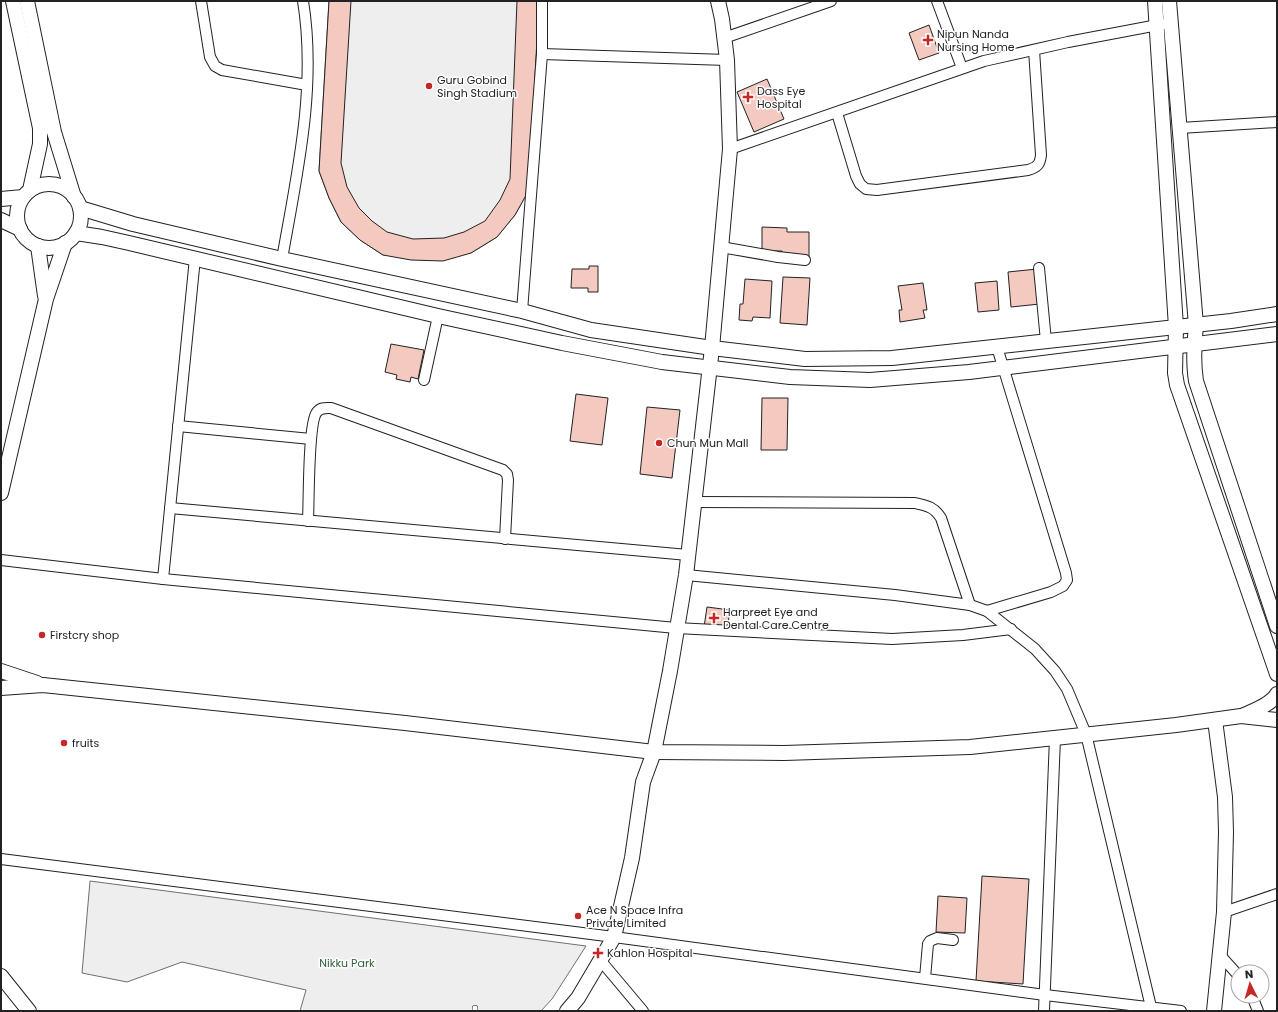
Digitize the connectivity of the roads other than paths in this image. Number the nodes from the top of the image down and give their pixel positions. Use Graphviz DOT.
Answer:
graph roads {
  1 [pos="13,1"];
  2 [pos="27,1"];
  3 [pos="201,1"];
  4 [pos="303,1"];
  5 [pos="542,1"];
  6 [pos="718,1"];
  7 [pos="831,1"];
  8 [pos="937,1"];
  9 [pos="1155,1"];
  10 [pos="1169,1"];
  11 [pos="1171,23"];
  12 [pos="1157,24"];
  13 [pos="724,38"];
  14 [pos="1034,50"];
  15 [pos="542,54"];
  16 [pos="727,60"];
  17 [pos="962,68"];
  18 [pos="307,85"];
  19 [pos="838,113"];
  20 [pos="1277,122"];
  21 [pos="1180,128"];
  22 [pos="730,149"];
  23 [pos="27,194"];
  24 [pos="1,199"];
  25 [pos="77,202"];
  26 [pos="1,220"];
  27 [pos="20,229"];
  28 [pos="76,233"];
  29 [pos="65,243"];
  30 [pos="38,246"];
  31 [pos="721,247"];
  32 [pos="236,248"];
  33 [pos="195,258"];
  34 [pos="282,259"];
  35 [pos="805,260"];
  36 [pos="234,267"];
  37 [pos="1039,268"];
  38 [pos="46,299"];
  39 [pos="522,311"];
  40 [pos="1277,314"];
  41 [pos="438,316"];
  42 [pos="1196,325"];
  43 [pos="1176,327"];
  44 [pos="1277,334"];
  45 [pos="1046,341"];
  46 [pos="1194,345"];
  47 [pos="997,346"];
  48 [pos="1175,347"];
  49 [pos="712,348"];
  50 [pos="710,368"];
  51 [pos="1004,368"];
  52 [pos="424,380"];
  53 [pos="178,426"];
  54 [pos="311,439"];
  55 [pos="1,493"];
  56 [pos="694,502"];
  57 [pos="170,508"];
  58 [pos="308,521"];
  59 [pos="505,539"];
  60 [pos="688,555"];
  61 [pos="1,560"];
  62 [pos="686,575"];
  63 [pos="163,579"];
  64 [pos="970,604"];
  65 [pos="987,611"];
  66 [pos="1277,626"];
  67 [pos="676,628"];
  68 [pos="1011,629"];
  69 [pos="1,671"];
  70 [pos="1277,674"];
  71 [pos="43,684"];
  72 [pos="1,688"];
  73 [pos="1277,694"];
  74 [pos="1241,716"];
  75 [pos="1214,720"];
  76 [pos="1277,720"];
  77 [pos="1086,734"];
  78 [pos="1055,738"];
  79 [pos="654,752"];
  80 [pos="1,859"];
  81 [pos="1277,894"];
  82 [pos="1224,912"];
  83 [pos="614,937"];
  84 [pos="953,940"];
  85 [pos="1219,954"];
  86 [pos="601,961"];
  87 [pos="1230,966"];
  88 [pos="1,976"];
  89 [pos="925,978"];
  90 [pos="1045,995"];
  91 [pos="1151,1007"];
  92 [pos="29,1011"];
  93 [pos="567,1011"];
  94 [pos="643,1011"];
  95 [pos="1044,1011"];
  96 [pos="1181,1011"];
  97 [pos="1214,1011"];
  1 -- 23 [label="street"];
  2 -- 25 [label="street"];
  3 -- 18 [label="street"];
  4 -- 18 [label="street"];
  5 -- 15 [label="street"];
  6 -- 13 [label="street"];
  7 -- 13 [label="street"];
  8 -- 17 [label="street"];
  9 -- 12 [label="street"];
  10 -- 11 [label="street"];
  11 -- 12 [label="street"];
  11 -- 21 [label="street"];
  12 -- 14 [label="street"];
  12 -- 43 [label="street"];
  13 -- 16 [label="street"];
  14 -- 17 [label="street"];
  14 -- 19 [label="street"];
  15 -- 16 [label="street"];
  15 -- 39 [label="street"];
  16 -- 22 [label="street"];
  17 -- 19 [label="street"];
  18 -- 34 [label="street"];
  19 -- 22 [label="street"];
  20 -- 21 [label="street"];
  21 -- 42 [label="street"];
  22 -- 31 [label="street"];
  23 -- 24 [label="street"];
  23 -- 25 [label="street"];
  23 -- 27 [label="street"];
  25 -- 28 [label="street"];
  25 -- 32 [label="street"];
  26 -- 27 [label="street"];
  27 -- 30 [label="street"];
  28 -- 29 [label="street"];
  28 -- 33 [label="street"];
  29 -- 30 [label="street"];
  29 -- 38 [label="street"];
  30 -- 38 [label="street"];
  31 -- 35 [label="street"];
  31 -- 49 [label="street"];
  32 -- 34 [label="street"];
  32 -- 36 [label="street"];
  33 -- 36 [label="street"];
  33 -- 53 [label="street"];
  34 -- 39 [label="street"];
  36 -- 41 [label="street"];
  37 -- 45 [label="street"];
  38 -- 55 [label="street"];
  39 -- 49 [label="street"];
  40 -- 42 [label="street"];
  41 -- 50 [label="street"];
  41 -- 52 [label="street"];
  42 -- 43 [label="street"];
  42 -- 46 [label="street"];
  43 -- 45 [label="street"];
  43 -- 48 [label="street"];
  44 -- 46 [label="street"];
  45 -- 47 [label="street"];
  46 -- 48 [label="street"];
  46 -- 66 [label="street"];
  47 -- 49 [label="street"];
  47 -- 51 [label="street"];
  48 -- 51 [label="street"];
  48 -- 70 [label="street"];
  49 -- 50 [label="street"];
  50 -- 51 [label="street"];
  50 -- 56 [label="street"];
  51 -- 65 [label="street"];
  53 -- 54 [label="street"];
  53 -- 57 [label="street"];
  54 -- 58 [label="street"];
  54 -- 59 [label="street"];
  56 -- 60 [label="street"];
  56 -- 64 [label="street"];
  57 -- 58 [label="street"];
  57 -- 63 [label="street"];
  58 -- 59 [label="street"];
  59 -- 60 [label="street"];
  60 -- 62 [label="street"];
  61 -- 63 [label="street"];
  62 -- 64 [label="street"];
  62 -- 67 [label="street"];
  63 -- 67 [label="street"];
  64 -- 65 [label="street"];
  65 -- 68 [label="street"];
  67 -- 68 [label="street"];
  67 -- 79 [label="street"];
  68 -- 77 [label="street"];
  69 -- 71 [label="street"];
  71 -- 72 [label="street"];
  71 -- 79 [label="street"];
  73 -- 74 [label="street"];
  74 -- 75 [label="street"];
  74 -- 76 [label="street"];
  75 -- 77 [label="street"];
  75 -- 82 [label="street"];
  77 -- 78 [label="street"];
  77 -- 91 [label="street"];
  78 -- 79 [label="street"];
  78 -- 90 [label="street"];
  79 -- 83 [label="street"];
  80 -- 83 [label="street"];
  81 -- 82 [label="street"];
  82 -- 85 [label="street"];
  83 -- 86 [label="street"];
  83 -- 89 [label="street"];
  84 -- 89 [label="street"];
  85 -- 87 [label="street"];
  85 -- 97 [label="street"];
  86 -- 93 [label="street"];
  86 -- 94 [label="street"];
  88 -- 92 [label="street"];
  89 -- 90 [label="street"];
  90 -- 91 [label="street"];
  90 -- 95 [label="street"];
  91 -- 96 [label="street"];
}
